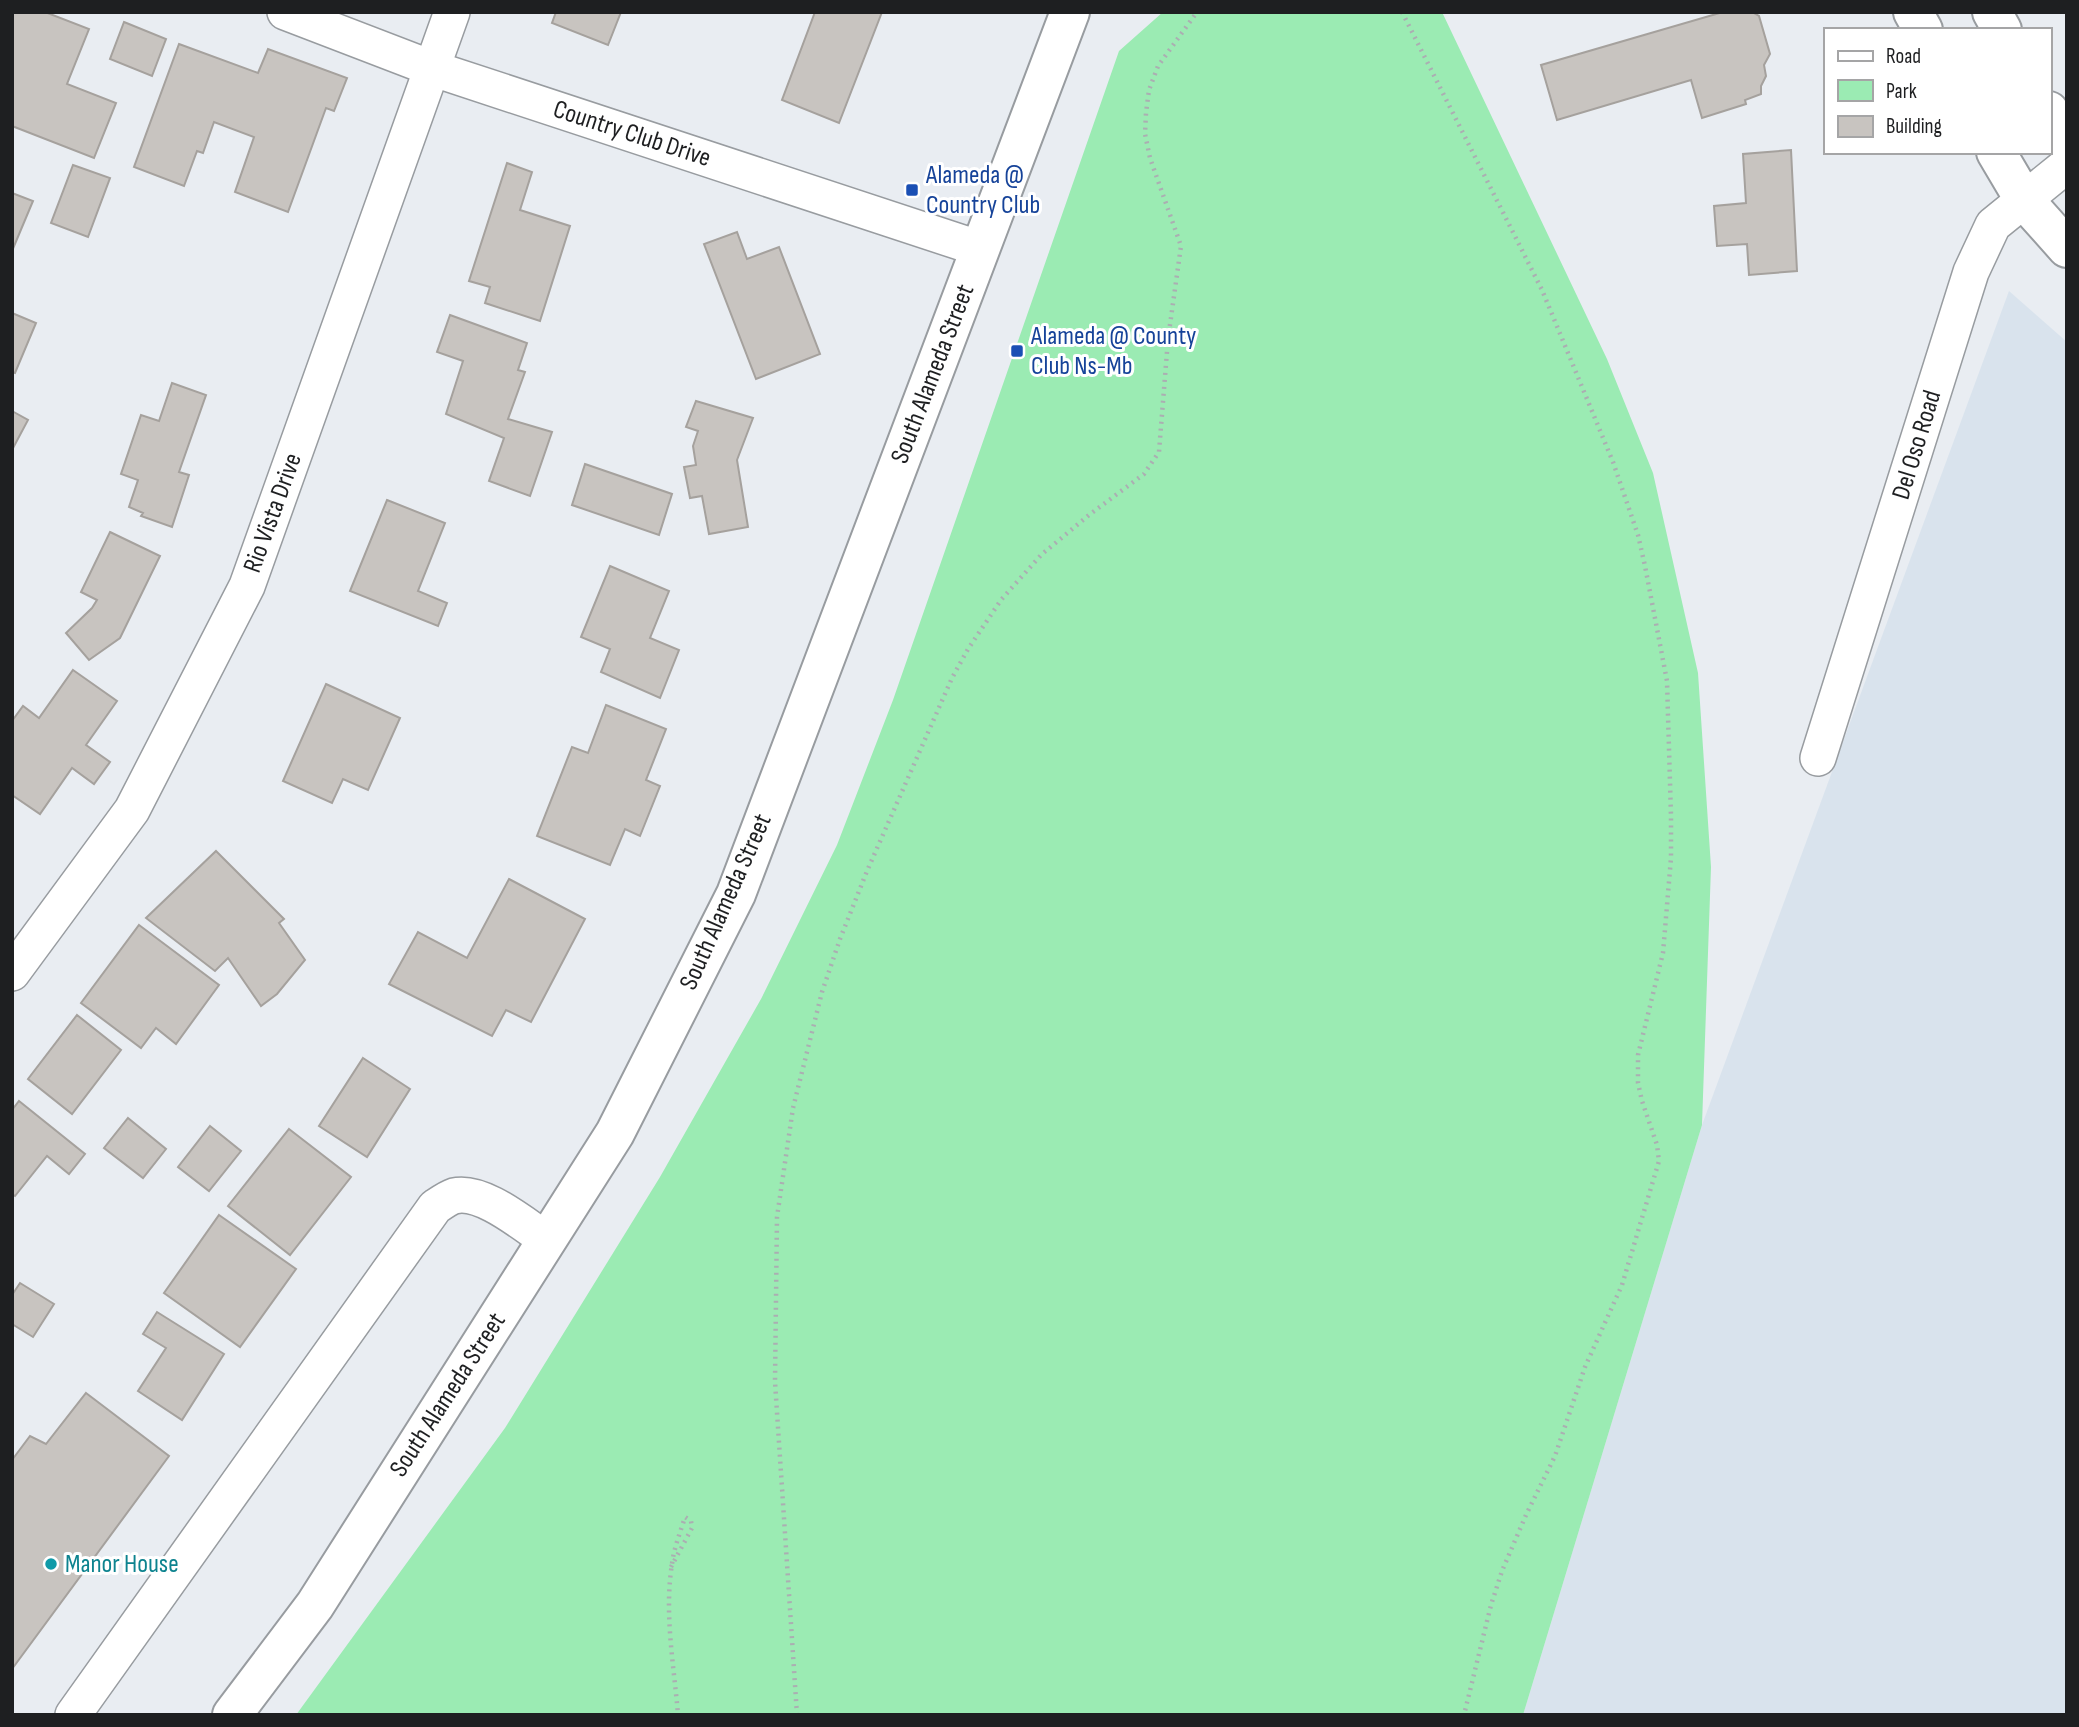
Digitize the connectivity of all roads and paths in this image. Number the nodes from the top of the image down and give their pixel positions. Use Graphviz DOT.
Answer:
graph roads {
  1 [pos="285,12"];
  2 [pos="452,12"];
  3 [pos="1070,12"];
  4 [pos="1197,12"];
  5 [pos="1402,12"];
  6 [pos="1913,12"];
  7 [pos="1992,12"];
  8 [pos="1922,28"];
  9 [pos="2001,28"];
  10 [pos="431,68"];
  11 [pos="2051,114"];
  12 [pos="2067,141"];
  13 [pos="1997,154"];
  14 [pos="2067,165"];
  15 [pos="2025,201"];
  16 [pos="2067,248"];
  17 [pos="981,249"];
  18 [pos="1818,758"];
  19 [pos="12,973"];
  20 [pos="547,1240"];
  21 [pos="671,1567"];
  22 [pos="73,1715"];
  23 [pos="232,1715"];
  24 [pos="678,1715"];
  25 [pos="797,1715"];
  26 [pos="1464,1715"];
  1 -- 10 [label="street, Country Club Drive"];
  2 -- 10 [label="street, Rio Vista Drive"];
  3 -- 17 [label="main road, South Alameda Street"];
  4 -- 25 [label="path"];
  5 -- 26 [label="path"];
  6 -- 8 [label="main road"];
  7 -- 9 [label="main road"];
  10 -- 17 [label="street, Country Club Drive"];
  10 -- 19 [label="street, Rio Vista Drive"];
  11 -- 12 [label="main road"];
  13 -- 15 [label="main road"];
  14 -- 15 [label="street, Del Oso Road"];
  15 -- 16 [label="main road"];
  15 -- 18 [label="street, Del Oso Road"];
  17 -- 20 [label="main road, South Alameda Street"];
  20 -- 22 [label="street"];
  20 -- 23 [label="main road, South Alameda Street"];
  21 -- 21 [label="path"];
  21 -- 24 [label="path"];
}
